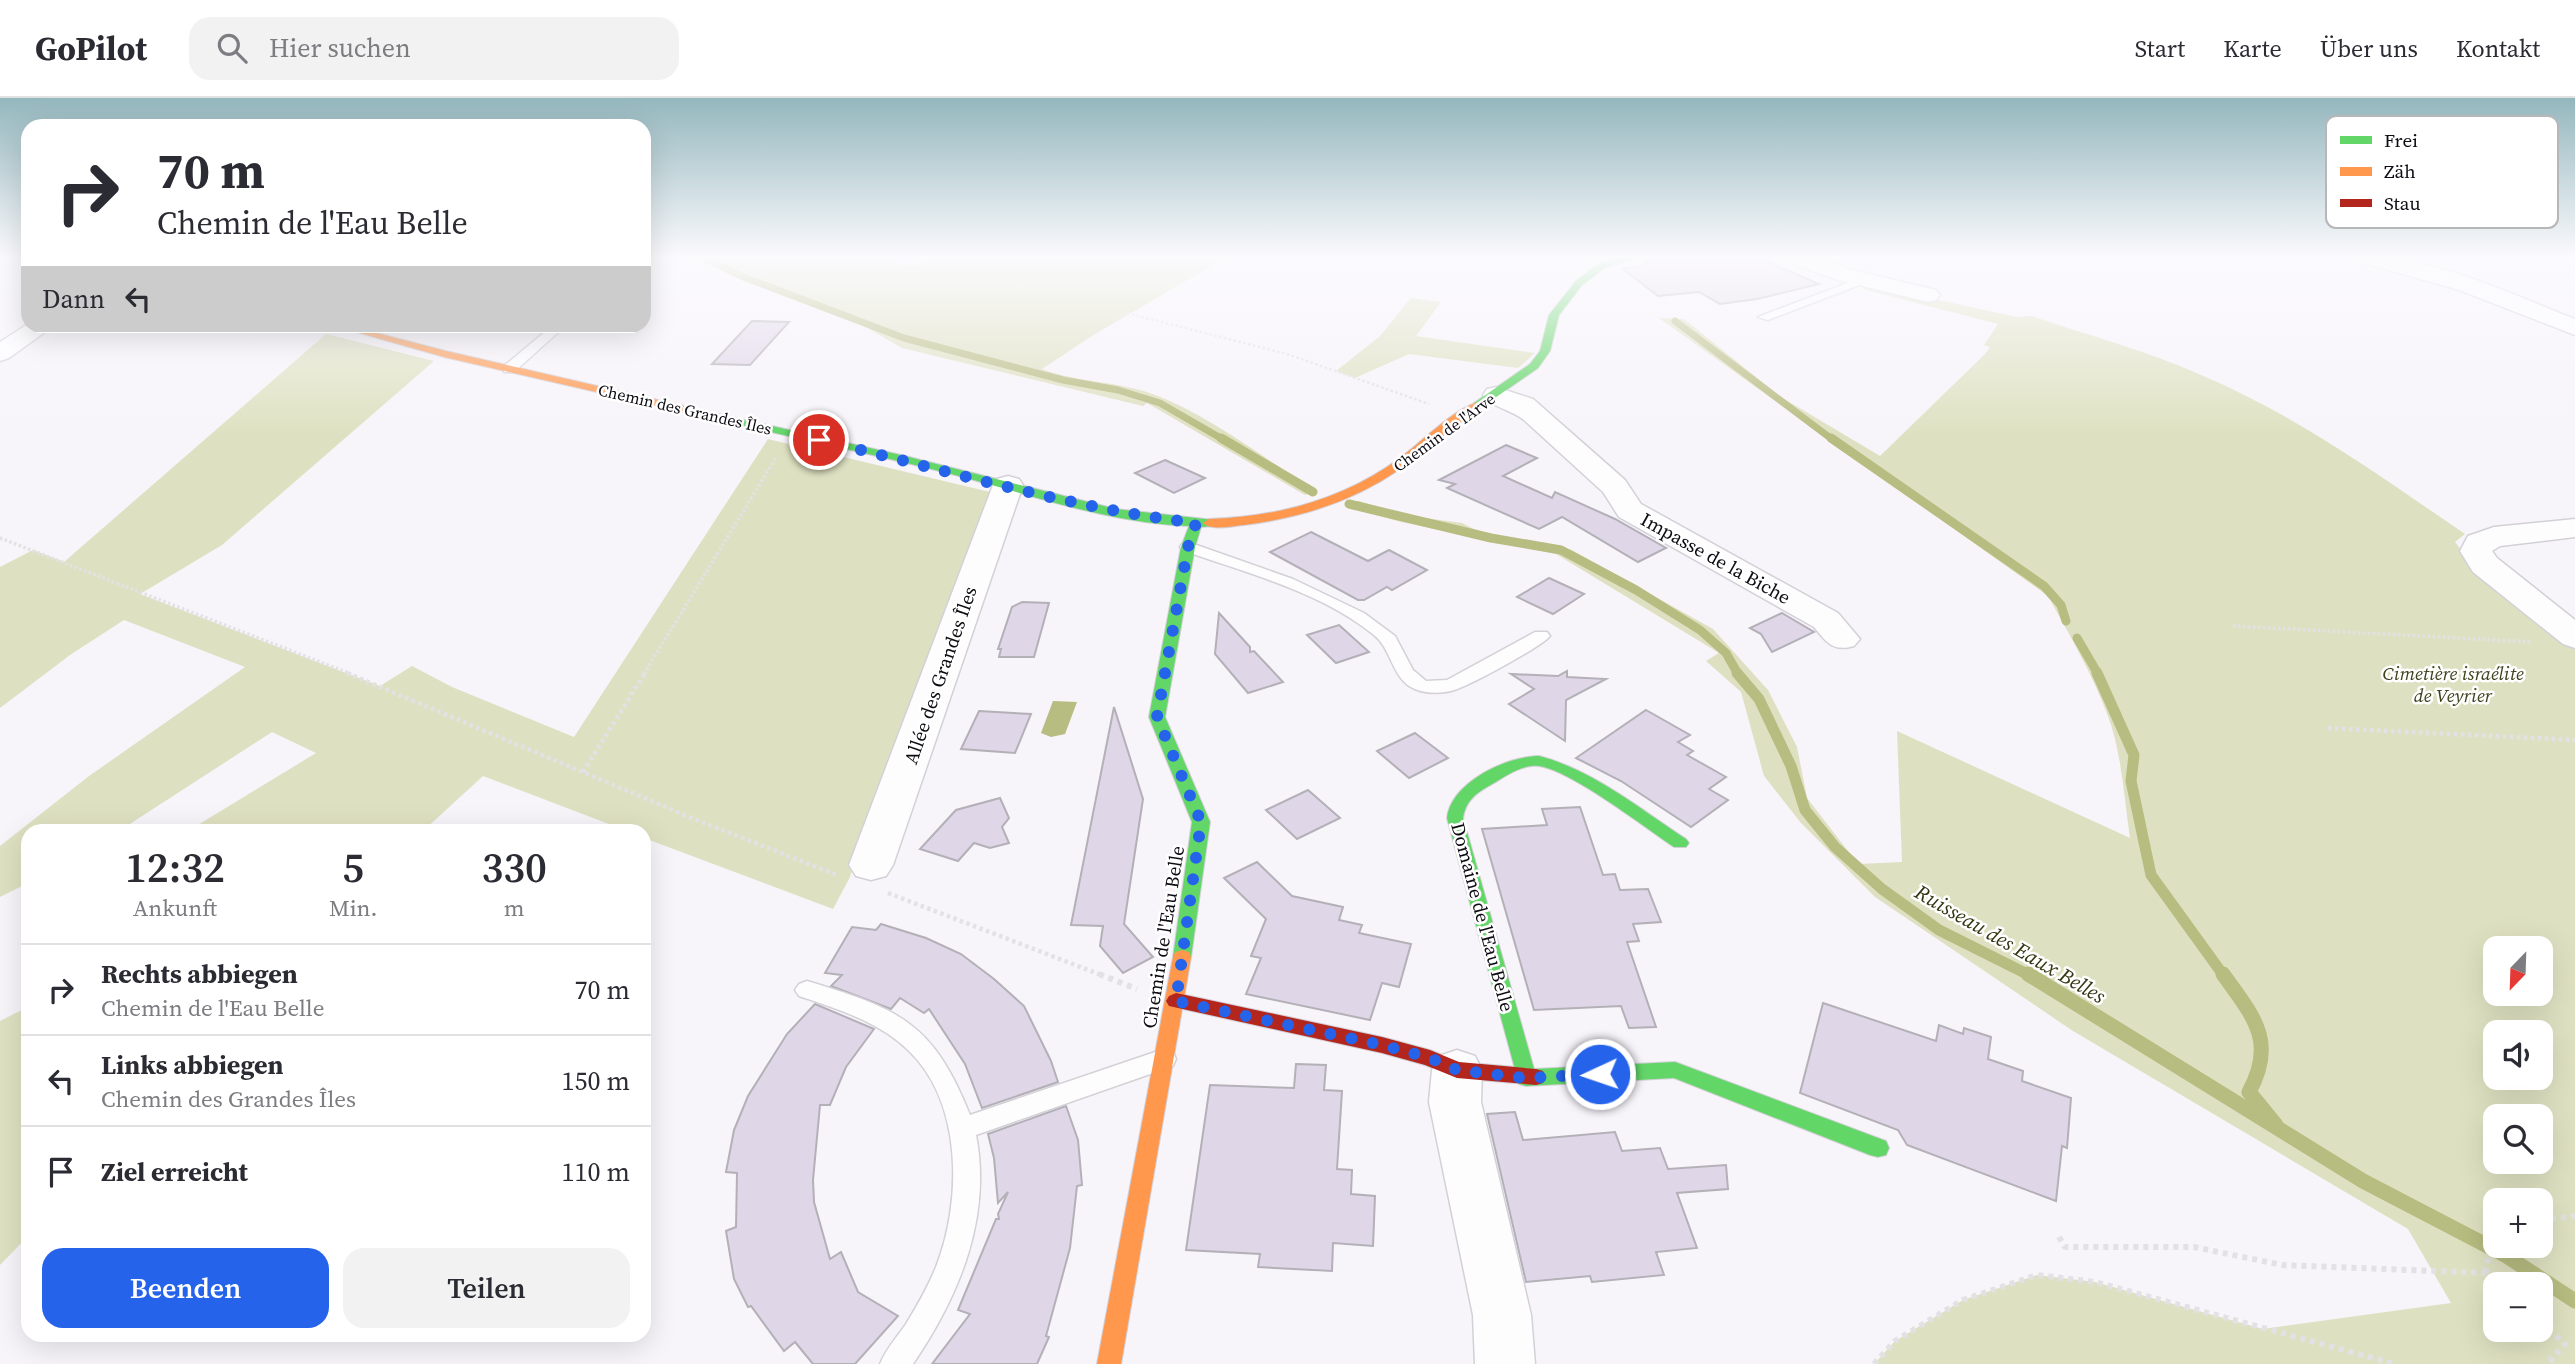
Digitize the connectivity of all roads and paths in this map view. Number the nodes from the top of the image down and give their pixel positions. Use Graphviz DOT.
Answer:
graph roads {
  1 [pos="1143,317"];
  2 [pos="1553,317"];
  3 [pos="2548,317"];
  4 [pos="2575,328"];
  5 [pos="30,333"];
  6 [pos="368,333"];
  7 [pos="551,333"];
  8 [pos="0,353"];
  9 [pos="509,369"];
  10 [pos="1496,394"];
  11 [pos="1464,414"];
  12 [pos="795,435"];
  13 [pos="1008,485"];
  14 [pos="1196,523"];
  15 [pos="2575,527"];
  16 [pos="0,538"];
  17 [pos="1188,547"];
  18 [pos="2234,626"];
  19 [pos="1541,636"];
  20 [pos="2575,637"];
  21 [pos="1842,639"];
  22 [pos="2539,643"];
  23 [pos="2328,727"];
  24 [pos="2575,740"];
  25 [pos="583,772"];
  26 [pos="1680,842"];
  27 [pos="866,878"];
  28 [pos="807,989"];
  29 [pos="1176,1001"];
  30 [pos="1165,1058"];
  31 [pos="1457,1070"];
  32 [pos="1526,1078"];
  33 [pos="963,1128"];
  34 [pos="1878,1149"];
  35 [pos="2575,1216"];
  36 [pos="2553,1219"];
  37 [pos="2059,1237"];
  38 [pos="2483,1273"];
  39 [pos="2553,1334"];
  40 [pos="895,1364"];
  41 [pos="1109,1364"];
  42 [pos="1505,1364"];
  43 [pos="1874,1364"];
  44 [pos="2395,1364"];
  45 [pos="2547,1364"];
  1 -- 11 [label="path"];
  2 -- 10 [label="street, Chemin de l'Arve"];
  3 -- 4 [label="street"];
  5 -- 8 [label="street"];
  6 -- 9 [label="street, Chemin des Grandes Îles"];
  7 -- 9 [label="lane"];
  9 -- 12 [label="street, Chemin des Grandes Îles"];
  10 -- 11 [label="street, Chemin de l'Arve"];
  10 -- 21 [label="street, Impasse de la Biche"];
  11 -- 14 [label="street, Chemin de l'Arve"];
  12 -- 13 [label="street, Chemin des Grandes Îles"];
  12 -- 25 [label="path"];
  13 -- 14 [label="street, Chemin des Grandes Îles"];
  13 -- 27 [label="street, Allée des Grandes Îles"];
  14 -- 17 [label="street, Chemin de l'Eau Belle"];
  15 -- 20 [label="street"];
  16 -- 25 [label="path"];
  17 -- 19 [label="lane"];
  17 -- 29 [label="street, Chemin de l'Eau Belle"];
  18 -- 22 [label="path"];
  23 -- 24 [label="path"];
  25 -- 27 [label="path"];
  26 -- 32 [label="street, Domaine de l'Eau Belle"];
  27 -- 29 [label="path"];
  28 -- 33 [label="lane"];
  29 -- 30 [label="street, Chemin de l'Eau Belle"];
  29 -- 31 [label="street"];
  30 -- 33 [label="lane"];
  30 -- 41 [label="street, Chemin de l'Eau Belle"];
  31 -- 32 [label="street"];
  31 -- 42 [label="street"];
  32 -- 34 [label="street"];
  33 -- 40 [label="lane"];
  35 -- 36 [label="path"];
  37 -- 38 [label="path"];
  39 -- 45 [label="path"];
  43 -- 44 [label="path"];
}
